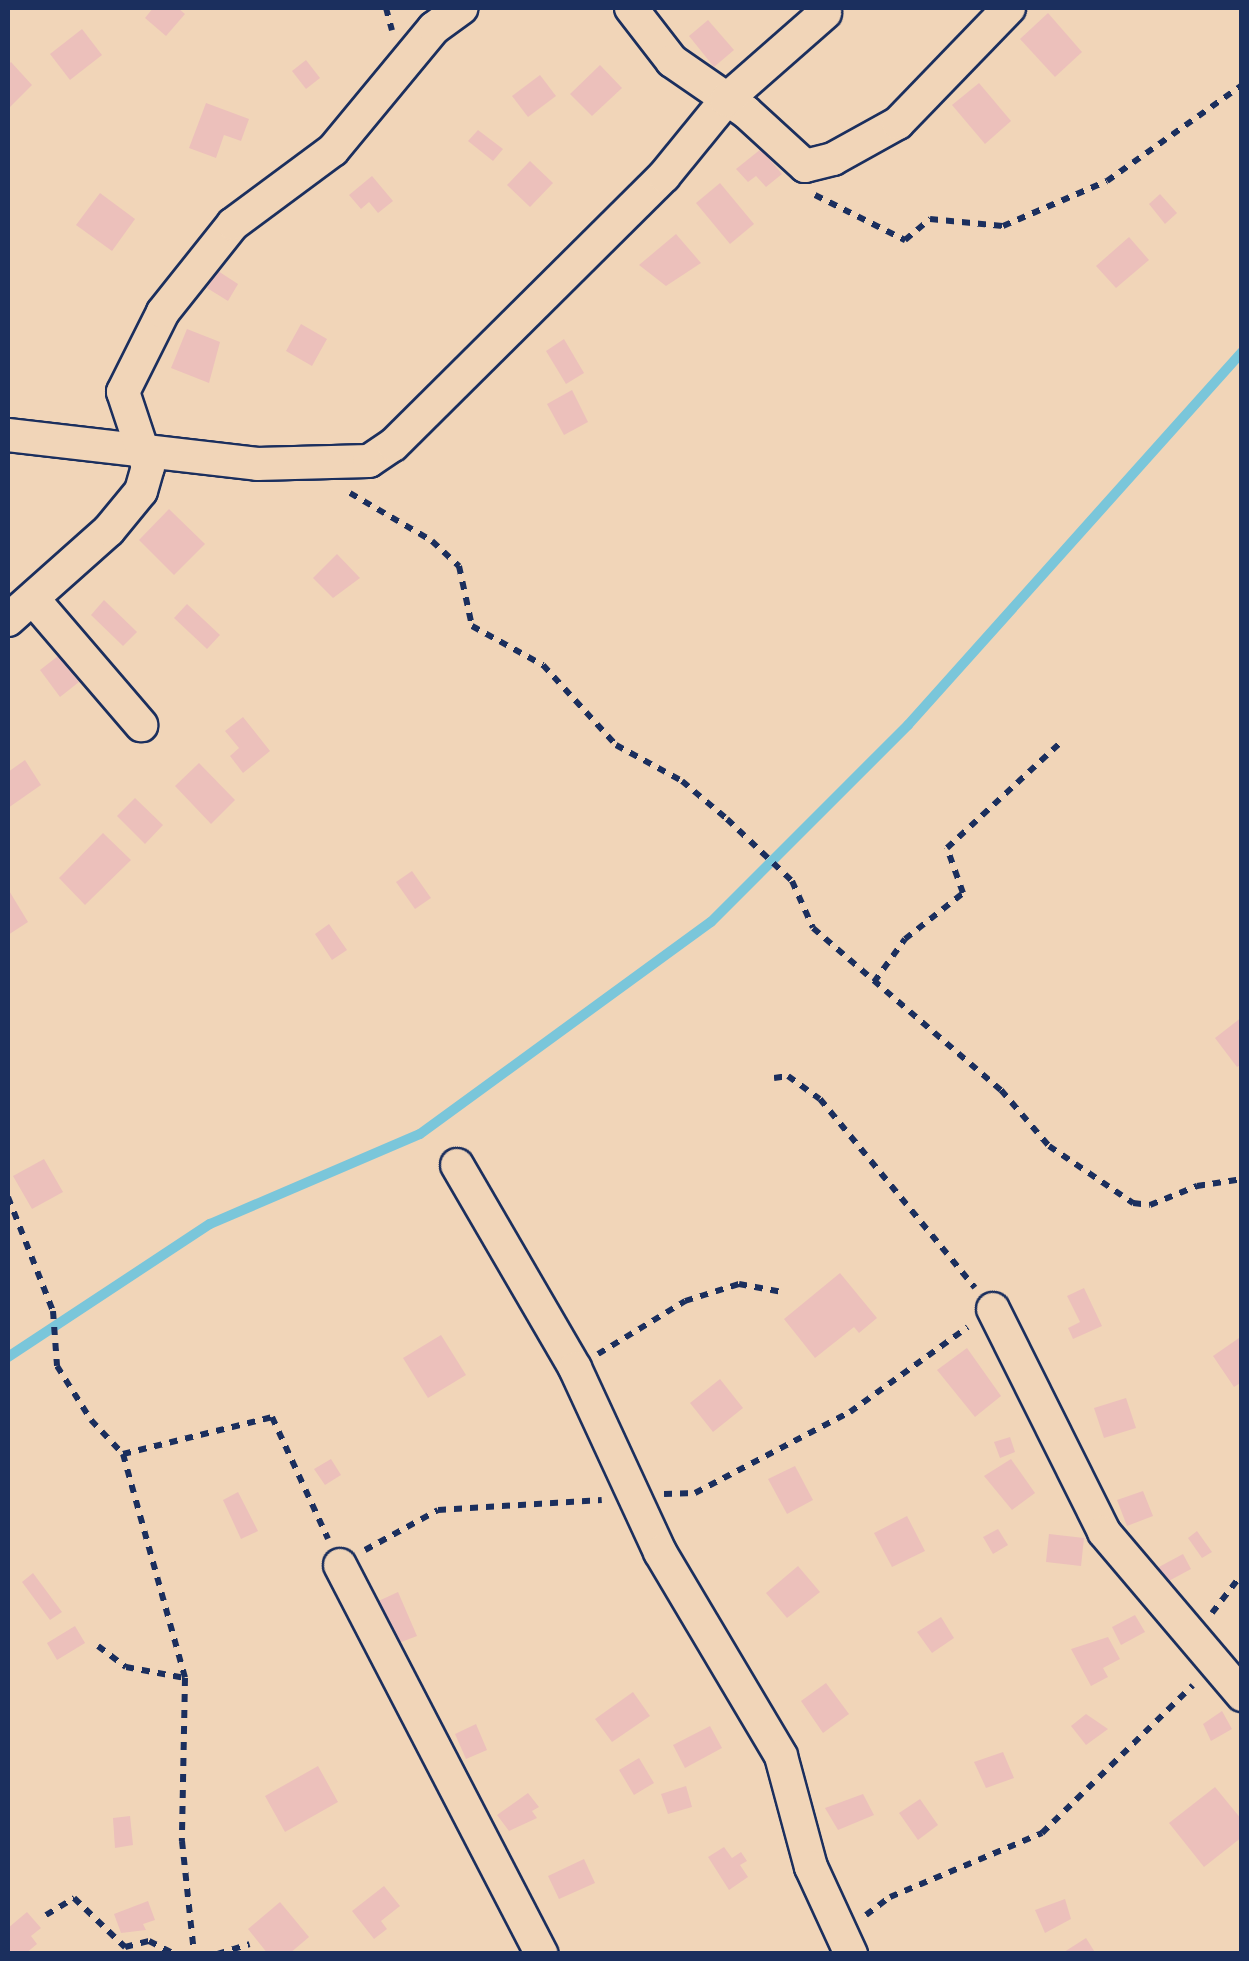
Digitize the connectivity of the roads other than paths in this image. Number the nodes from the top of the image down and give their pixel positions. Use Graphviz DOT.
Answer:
graph roads {
  1 [pos="462,8"];
  2 [pos="631,8"];
  3 [pos="1010,8"];
  4 [pos="825,13"];
  5 [pos="726,100"];
  6 [pos="8,435"];
  7 [pos="142,451"];
  8 [pos="34,600"];
  9 [pos="8,620"];
  10 [pos="141,725"];
  11 [pos="457,1165"];
  12 [pos="993,1309"];
  13 [pos="340,1565"];
  14 [pos="1234,1685"];
  15 [pos="853,1938"];
  16 [pos="542,1954"];
  1 -- 7 [label="street"];
  2 -- 5 [label="street"];
  3 -- 5 [label="street"];
  4 -- 5 [label="street"];
  5 -- 7 [label="street"];
  6 -- 7 [label="street"];
  7 -- 8 [label="street"];
  8 -- 9 [label="street"];
  8 -- 10 [label="street"];
  11 -- 15 [label="street"];
  12 -- 14 [label="street"];
  13 -- 16 [label="street"];
}
